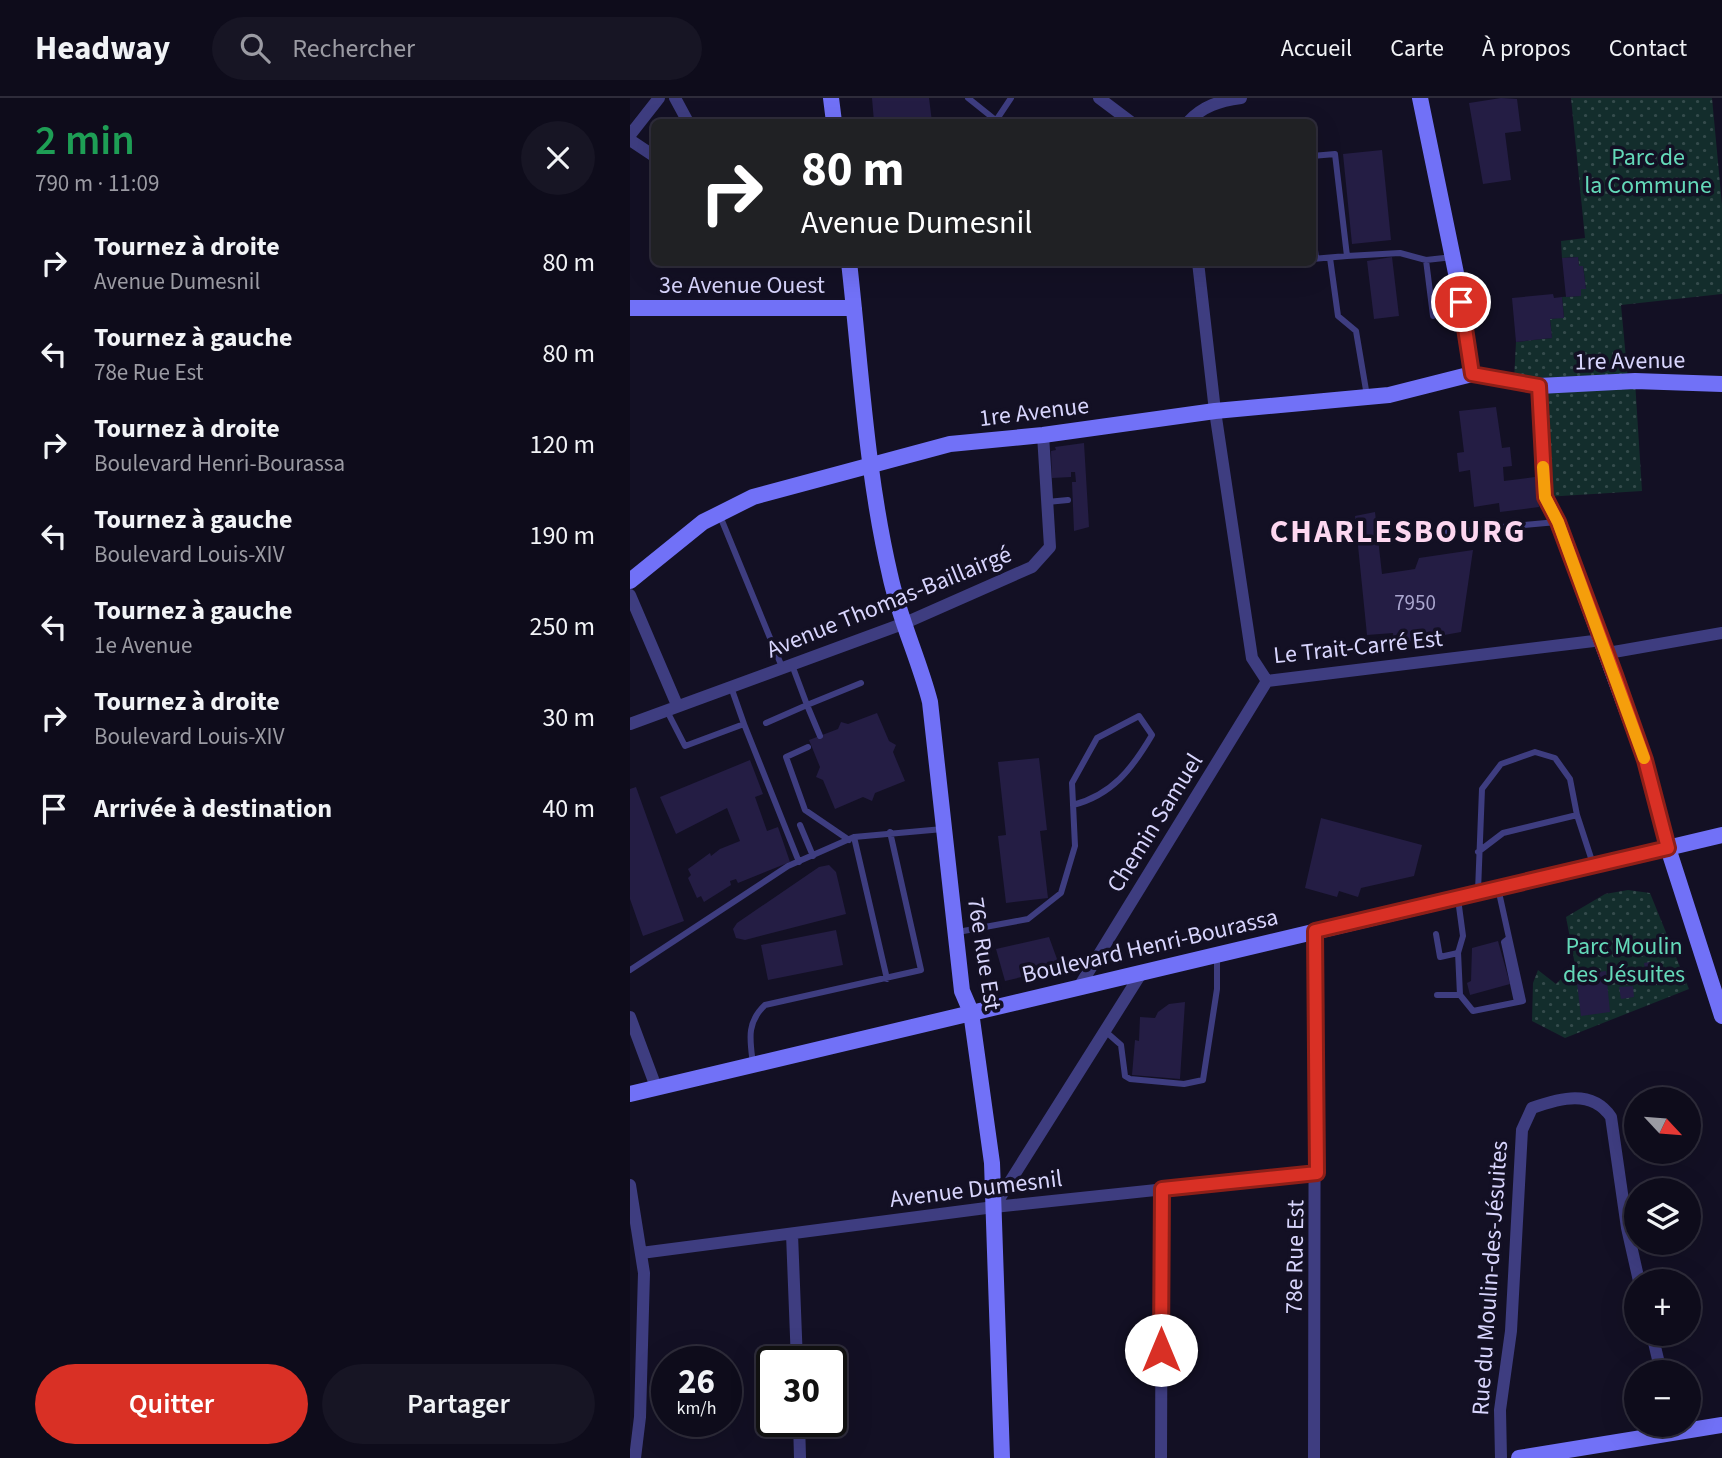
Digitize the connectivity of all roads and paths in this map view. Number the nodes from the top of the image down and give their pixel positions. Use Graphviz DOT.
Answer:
graph roads {
  1 [pos="659,98"];
  2 [pos="675,98"];
  3 [pos="831,98"];
  4 [pos="968,98"];
  5 [pos="1011,98"];
  6 [pos="1099,98"];
  7 [pos="1241,98"];
  8 [pos="1420,98"];
  9 [pos="1219,99"];
  10 [pos="686,119"];
  11 [pos="834,119"];
  12 [pos="992,119"];
  13 [pos="998,119"];
  14 [pos="1127,119"];
  15 [pos="1191,119"];
  16 [pos="630,137"];
  17 [pos="651,154"];
  18 [pos="1316,156"];
  19 [pos="1347,256"];
  20 [pos="1453,257"];
  21 [pos="1330,258"];
  22 [pos="1316,259"];
  23 [pos="1426,260"];
  24 [pos="849,266"];
  25 [pos="1198,266"];
  26 [pos="630,308"];
  27 [pos="854,308"];
  28 [pos="1433,316"];
  29 [pos="1472,374"];
  30 [pos="1722,384"];
  31 [pos="1539,386"];
  32 [pos="1367,397"];
  33 [pos="1215,411"];
  34 [pos="1043,435"];
  35 [pos="870,465"];
  36 [pos="1068,500"];
  37 [pos="1047,502"];
  38 [pos="719,514"];
  39 [pos="1558,522"];
  40 [pos="1448,532"];
  41 [pos="630,581"];
  42 [pos="630,595"];
  43 [pos="905,623"];
  44 [pos="1722,633"];
  45 [pos="1605,647"];
  46 [pos="787,665"];
  47 [pos="1267,681"];
  48 [pos="861,683"];
  49 [pos="730,685"];
  50 [pos="807,705"];
  51 [pos="671,707"];
  52 [pos="766,723"];
  53 [pos="630,724"];
  54 [pos="744,724"];
  55 [pos="820,736"];
  56 [pos="808,747"];
  57 [pos="1073,804"];
  58 [pos="1577,815"];
  59 [pos="800,825"];
  60 [pos="943,829"];
  61 [pos="890,832"];
  62 [pos="1722,835"];
  63 [pos="852,839"];
  64 [pos="1668,848"];
  65 [pos="1478,852"];
  66 [pos="813,856"];
  67 [pos="799,862"];
  68 [pos="1594,866"];
  69 [pos="1498,888"];
  70 [pos="1478,893"];
  71 [pos="1458,898"];
  72 [pos="1315,931"];
  73 [pos="956,932"];
  74 [pos="1436,934"];
  75 [pos="1458,952"];
  76 [pos="1217,954"];
  77 [pos="630,970"];
  78 [pos="1142,972"];
  79 [pos="887,979"];
  80 [pos="1079,987"];
  81 [pos="1437,995"];
  82 [pos="1460,995"];
  83 [pos="971,1012"];
  84 [pos="1722,1016"];
  85 [pos="630,1017"];
  86 [pos="1105,1031"];
  87 [pos="753,1064"];
  88 [pos="656,1087"];
  89 [pos="630,1094"];
  90 [pos="1317,1173"];
  91 [pos="630,1185"];
  92 [pos="1162,1189"];
  93 [pos="994,1207"];
  94 [pos="792,1234"];
  95 [pos="637,1246"];
  96 [pos="1637,1269"];
  97 [pos="796,1346"];
  98 [pos="1722,1425"];
  99 [pos="1701,1426"];
  100 [pos="799,1437"];
  101 [pos="1624,1437"];
  102 [pos="635,1458"];
  103 [pos="800,1458"];
  104 [pos="1002,1458"];
  105 [pos="1161,1458"];
  106 [pos="1314,1458"];
  107 [pos="1501,1458"];
  108 [pos="1519,1458"];
  1 -- 16 [label="street"];
  2 -- 10 [label="street"];
  3 -- 11 [label="street"];
  4 -- 12 [label="lane"];
  5 -- 13 [label="lane"];
  6 -- 14 [label="street"];
  7 -- 9 [label="street"];
  8 -- 20 [label="street"];
  9 -- 15 [label="street"];
  16 -- 17 [label="street"];
  18 -- 19 [label="lane"];
  19 -- 21 [label="lane"];
  19 -- 23 [label="lane"];
  20 -- 23 [label="lane"];
  20 -- 29 [label="street"];
  21 -- 22 [label="lane"];
  21 -- 32 [label="lane"];
  23 -- 28 [label="lane"];
  24 -- 27 [label="street, 76e Rue Est"];
  25 -- 33 [label="street, Le Trait-Carré Est"];
  26 -- 27 [label="street, 3e Avenue Ouest"];
  27 -- 35 [label="street, 76e Rue Est"];
  29 -- 31 [label="street, 1re Avenue"];
  29 -- 32 [label="street, 1re Avenue"];
  30 -- 31 [label="street, 1re Avenue"];
  31 -- 39 [label="street"];
  32 -- 33 [label="street, 1re Avenue"];
  33 -- 34 [label="street, 1re Avenue"];
  33 -- 47 [label="street, Le Trait-Carré Est"];
  34 -- 35 [label="street, 1re Avenue"];
  34 -- 37 [label="street, Avenue Thomas-Baillairgé"];
  35 -- 38 [label="street, 1re Avenue"];
  35 -- 43 [label="street, 76e Rue Est"];
  36 -- 37 [label="lane"];
  37 -- 43 [label="street, Avenue Thomas-Baillairgé"];
  38 -- 41 [label="street, 1re Avenue"];
  38 -- 46 [label="lane"];
  39 -- 40 [label="lane"];
  39 -- 45 [label="street"];
  42 -- 51 [label="street"];
  43 -- 46 [label="street, Avenue Thomas-Baillairgé"];
  43 -- 60 [label="street, 76e Rue Est"];
  44 -- 45 [label="street, Le Trait-Carré Est"];
  45 -- 47 [label="street, Le Trait-Carré Est"];
  45 -- 64 [label="street"];
  46 -- 49 [label="street, Avenue Thomas-Baillairgé"];
  46 -- 50 [label="lane"];
  47 -- 80 [label="street, Chemin Samuel"];
  48 -- 50 [label="lane"];
  49 -- 51 [label="street, Avenue Thomas-Baillairgé"];
  49 -- 54 [label="lane"];
  50 -- 52 [label="lane"];
  50 -- 55 [label="lane"];
  51 -- 53 [label="street, Avenue Thomas-Baillairgé"];
  51 -- 54 [label="lane"];
  54 -- 67 [label="lane"];
  56 -- 63 [label="lane"];
  57 -- 57 [label="lane"];
  57 -- 73 [label="lane"];
  58 -- 65 [label="lane"];
  58 -- 65 [label="lane"];
  58 -- 68 [label="lane"];
  59 -- 66 [label="lane"];
  60 -- 61 [label="lane"];
  60 -- 73 [label="street, 76e Rue Est"];
  61 -- 63 [label="lane"];
  61 -- 79 [label="lane"];
  62 -- 64 [label="street, Boulevard Henri-Bourassa"];
  63 -- 66 [label="lane"];
  63 -- 79 [label="lane"];
  64 -- 68 [label="street, Boulevard Henri-Bourassa"];
  64 -- 84 [label="street"];
  65 -- 70 [label="lane"];
  66 -- 67 [label="lane"];
  67 -- 77 [label="lane"];
  68 -- 69 [label="street, Boulevard Henri-Bourassa"];
  69 -- 70 [label="street, Boulevard Henri-Bourassa"];
  69 -- 82 [label="lane"];
  70 -- 71 [label="street, Boulevard Henri-Bourassa"];
  71 -- 72 [label="street, Boulevard Henri-Bourassa"];
  71 -- 75 [label="lane"];
  72 -- 76 [label="street, Boulevard Henri-Bourassa"];
  72 -- 90 [label="street, 78e Rue Est"];
  73 -- 83 [label="street, 76e Rue Est"];
  74 -- 75 [label="lane"];
  75 -- 82 [label="lane"];
  76 -- 78 [label="street, Boulevard Henri-Bourassa"];
  76 -- 86 [label="lane"];
  78 -- 80 [label="street, Boulevard Henri-Bourassa"];
  78 -- 86 [label="street"];
  79 -- 87 [label="lane"];
  80 -- 83 [label="street, Boulevard Henri-Bourassa"];
  81 -- 82 [label="lane"];
  83 -- 87 [label="street, Boulevard Henri-Bourassa"];
  83 -- 93 [label="street, 76e Rue Est"];
  85 -- 88 [label="street"];
  86 -- 93 [label="street"];
  87 -- 88 [label="street, Boulevard Henri-Bourassa"];
  88 -- 89 [label="street, Boulevard Henri-Bourassa"];
  90 -- 92 [label="street, Avenue Dumesnil"];
  90 -- 106 [label="street, 78e Rue Est"];
  91 -- 95 [label="street"];
  92 -- 93 [label="street, Avenue Dumesnil"];
  92 -- 105 [label="street"];
  93 -- 94 [label="street, Avenue Dumesnil"];
  93 -- 104 [label="street, 76e Rue Est"];
  94 -- 95 [label="street, Avenue Dumesnil"];
  94 -- 97 [label="street"];
  95 -- 102 [label="street"];
  96 -- 107 [label="street, Rue du Moulin-des-Jésuites"];
  98 -- 99 [label="street"];
  100 -- 103 [label="street"];
  101 -- 108 [label="street"];
}
